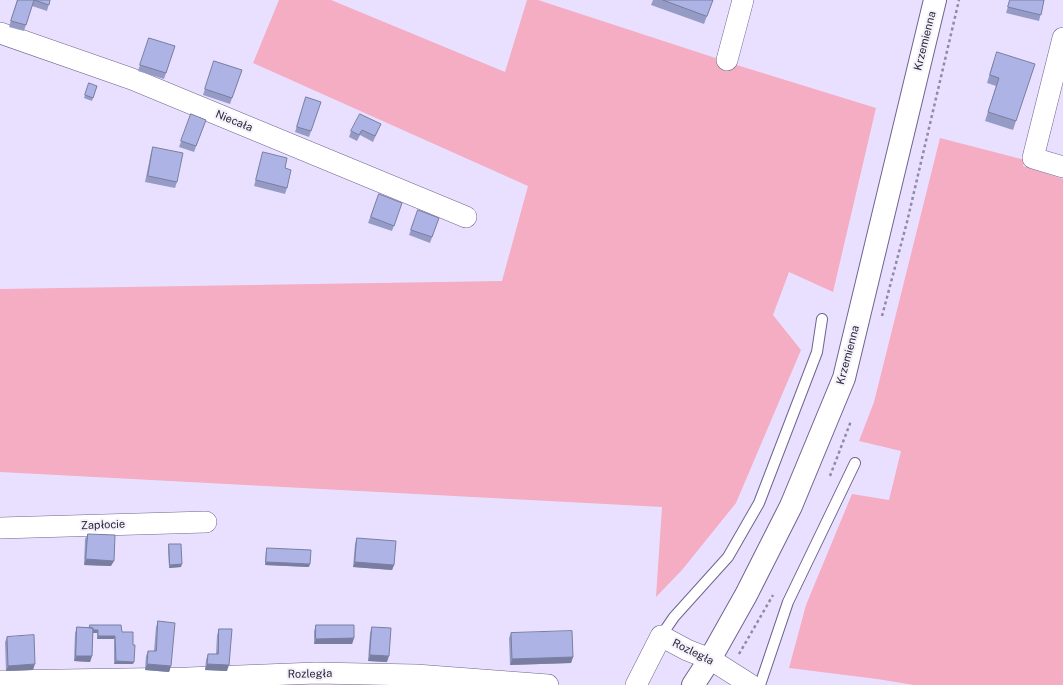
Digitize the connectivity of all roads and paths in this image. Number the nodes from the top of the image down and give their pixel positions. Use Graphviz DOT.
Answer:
graph roads {
  1 [pos="743,0"];
  2 [pos="935,0"];
  3 [pos="0,33"];
  4 [pos="1063,38"];
  5 [pos="727,60"];
  6 [pos="1063,167"];
  7 [pos="466,217"];
  8 [pos="822,318"];
  9 [pos="855,464"];
  10 [pos="206,522"];
  11 [pos="0,528"];
  12 [pos="661,636"];
  13 [pos="710,659"];
  14 [pos="0,682"];
  15 [pos="548,685"];
  16 [pos="636,685"];
  17 [pos="693,685"];
  18 [pos="751,685"];
  19 [pos="760,685"];
  1 -- 5 [label="street"];
  2 -- 13 [label="main road, Krzemienna"];
  3 -- 7 [label="street, Niecała"];
  4 -- 6 [label="street"];
  8 -- 12 [label="lane"];
  9 -- 19 [label="lane"];
  10 -- 11 [label="street, Zapłocie"];
  12 -- 13 [label="street, Rozległa"];
  12 -- 16 [label="street, Rozległa"];
  13 -- 17 [label="main road, Krzemienna"];
  13 -- 18 [label="street, Rozległa"];
  14 -- 15 [label="street, Rozległa"];
}
